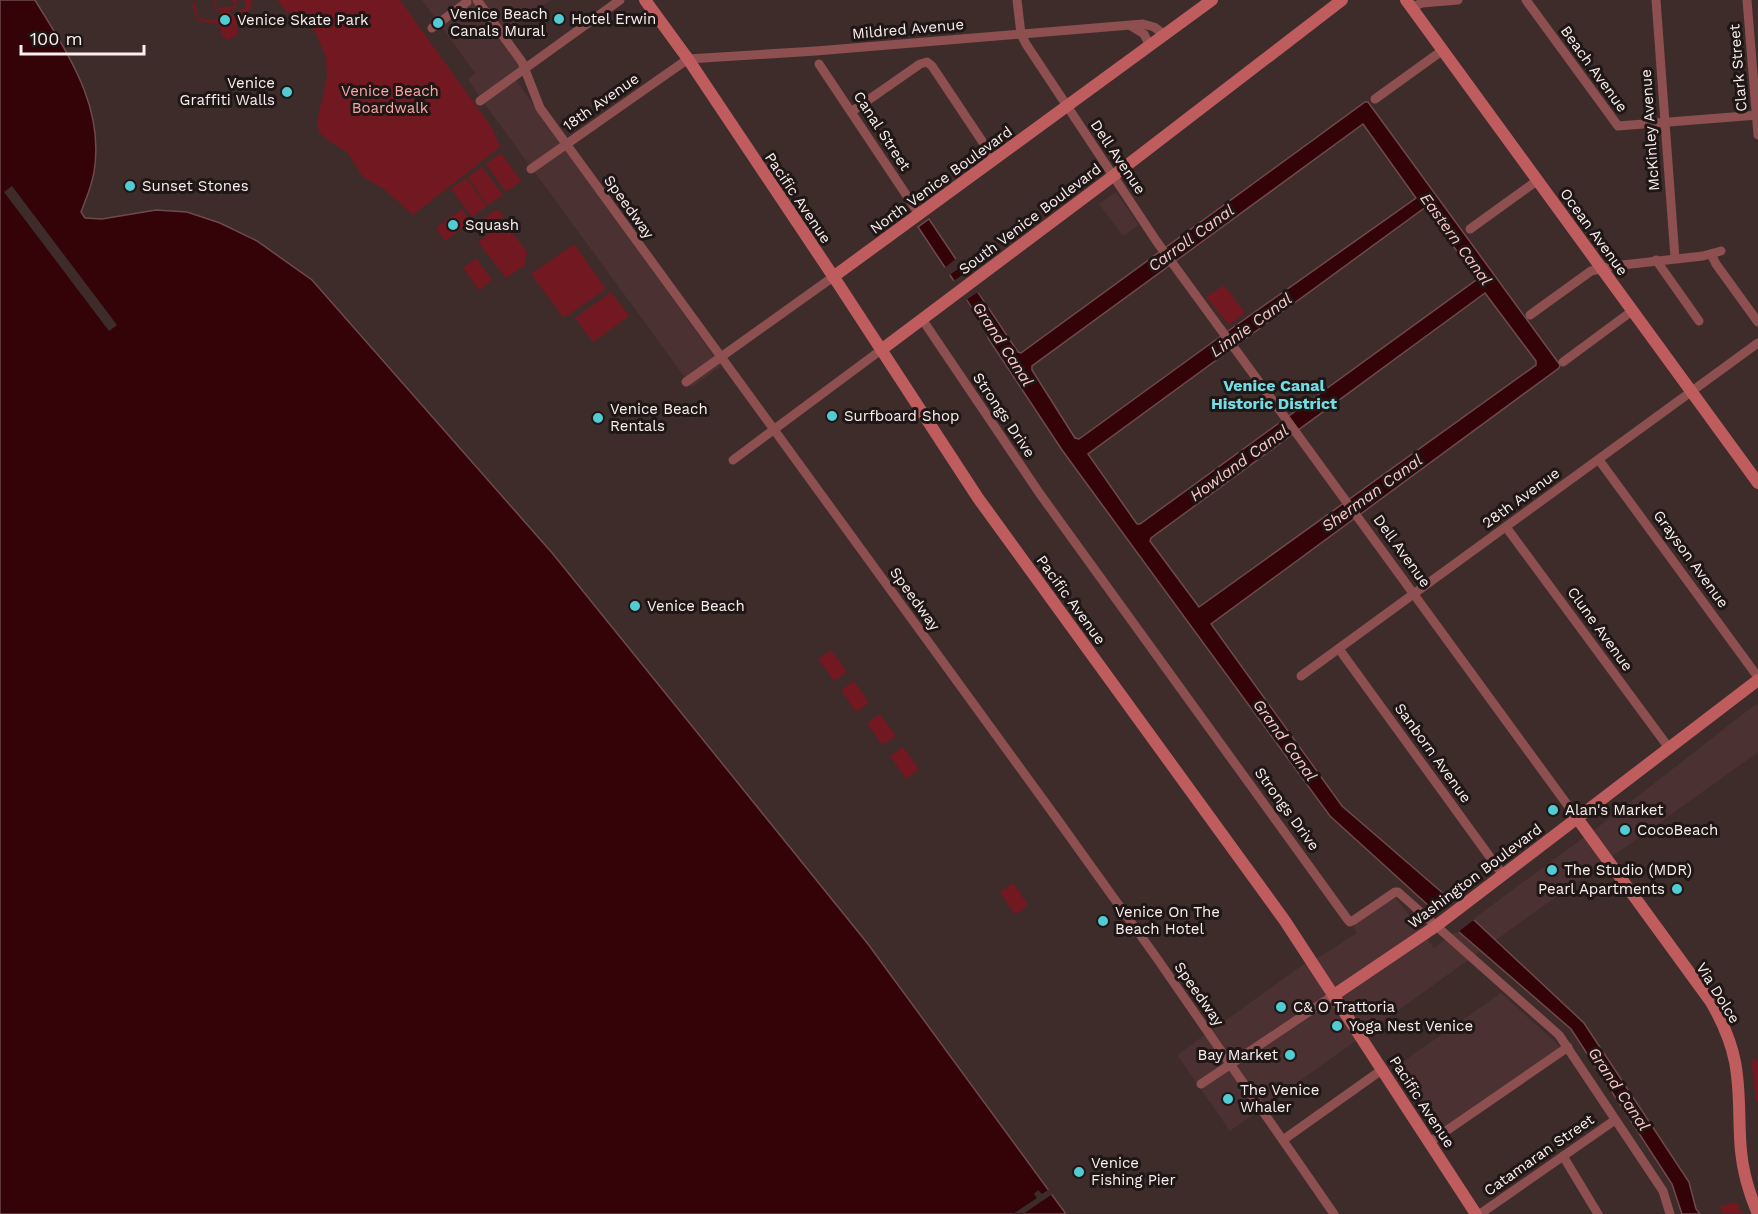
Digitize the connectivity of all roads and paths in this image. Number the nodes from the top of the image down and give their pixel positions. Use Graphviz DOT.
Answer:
graph roads {
  1 [pos="477,0"];
  2 [pos="620,0"];
  3 [pos="645,0"];
  4 [pos="1017,0"];
  5 [pos="1212,0"];
  6 [pos="1342,0"];
  7 [pos="1458,0"];
  8 [pos="1526,0"];
  9 [pos="1656,0"];
  10 [pos="1747,0"];
  11 [pos="467,2"];
  12 [pos="1409,4"];
  13 [pos="1131,26"];
  14 [pos="432,28"];
  15 [pos="1021,34"];
  16 [pos="1165,35"];
  17 [pos="1150,46"];
  18 [pos="1443,50"];
  19 [pos="688,59"];
  20 [pos="819,64"];
  21 [pos="525,69"];
  22 [pos="1376,99"];
  23 [pos="480,101"];
  24 [pos="1067,107"];
  25 [pos="851,112"];
  26 [pos="1757,115"];
  27 [pos="1664,122"];
  28 [pos="1758,135"];
  29 [pos="565,145"];
  30 [pos="994,159"];
  31 [pos="531,169"];
  32 [pos="1113,176"];
  33 [pos="1538,180"];
  34 [pos="919,214"];
  35 [pos="1470,229"];
  36 [pos="1675,258"];
  37 [pos="1656,260"];
  38 [pos="1602,268"];
  39 [pos="833,277"];
  40 [pos="1632,311"];
  41 [pos="1530,315"];
  42 [pos="922,319"];
  43 [pos="1699,321"];
  44 [pos="1758,322"];
  45 [pos="1758,343"];
  46 [pos="881,350"];
  47 [pos="721,358"];
  48 [pos="1563,362"];
  49 [pos="686,382"];
  50 [pos="1692,392"];
  51 [pos="773,429"];
  52 [pos="733,460"];
  53 [pos="1599,460"];
  54 [pos="1758,483"];
  55 [pos="1506,526"];
  56 [pos="1414,594"];
  57 [pos="1339,649"];
  58 [pos="1301,676"];
  59 [pos="1758,678"];
  60 [pos="1669,748"];
  61 [pos="1576,818"];
  62 [pos="1503,875"];
  63 [pos="1440,923"];
  64 [pos="1334,995"];
  65 [pos="1568,1047"];
  66 [pos="1230,1065"];
  67 [pos="1383,1069"];
  68 [pos="1201,1084"];
  69 [pos="1615,1120"];
  70 [pos="1283,1140"];
  71 [pos="1430,1142"];
  72 [pos="1563,1156"];
  73 [pos="1330,1213"];
  74 [pos="1478,1214"];
  75 [pos="1598,1214"];
  76 [pos="1670,1214"];
  77 [pos="1758,1214"];
  1 -- 21 [label="street, Speedway"];
  2 -- 21 [label="street"];
  3 -- 19 [label="main road, Pacific Avenue"];
  4 -- 15 [label="street"];
  5 -- 16 [label="main road, North Venice Boulevard"];
  6 -- 32 [label="main road, South Venice Boulevard"];
  7 -- 12 [label="street"];
  8 -- 27 [label="street, Beach Avenue"];
  9 -- 27 [label="street, McKinley Avenue"];
  10 -- 26 [label="street, Clark Street"];
  11 -- 14 [label="street"];
  12 -- 18 [label="main road, Ocean Avenue"];
  13 -- 15 [label="street, Mildred Avenue"];
  13 -- 16 [label="street, Mildred Avenue"];
  13 -- 17 [label="street"];
  15 -- 19 [label="street, Mildred Avenue"];
  15 -- 24 [label="street, Dell Avenue"];
  16 -- 17 [label="main road, North Venice Boulevard"];
  17 -- 24 [label="main road, North Venice Boulevard"];
  18 -- 22 [label="street"];
  18 -- 33 [label="main road, Ocean Avenue"];
  19 -- 29 [label="street, 18th Avenue"];
  19 -- 39 [label="main road, Pacific Avenue"];
  20 -- 25 [label="street, Canal Street"];
  21 -- 23 [label="street"];
  21 -- 29 [label="street, Speedway"];
  24 -- 30 [label="main road, North Venice Boulevard"];
  24 -- 32 [label="street, Dell Avenue"];
  25 -- 30 [label="street"];
  25 -- 34 [label="street, Canal Street"];
  26 -- 27 [label="street"];
  26 -- 28 [label="street, Clark Street"];
  27 -- 36 [label="street, McKinley Avenue"];
  29 -- 31 [label="street, 18th Avenue"];
  29 -- 47 [label="street, Speedway"];
  30 -- 34 [label="main road, North Venice Boulevard"];
  32 -- 42 [label="main road, South Venice Boulevard"];
  32 -- 56 [label="street, Dell Avenue"];
  33 -- 35 [label="street"];
  33 -- 38 [label="main road, Ocean Avenue"];
  34 -- 39 [label="main road, North Venice Boulevard"];
  36 -- 37 [label="street"];
  36 -- 44 [label="street"];
  37 -- 38 [label="street"];
  37 -- 43 [label="street"];
  38 -- 40 [label="main road, Ocean Avenue"];
  38 -- 41 [label="street"];
  39 -- 46 [label="main road, Pacific Avenue"];
  39 -- 47 [label="street, North Venice Boulevard"];
  40 -- 48 [label="street"];
  40 -- 50 [label="main road, Ocean Avenue"];
  42 -- 46 [label="main road, South Venice Boulevard"];
  42 -- 63 [label="street, Strongs Drive"];
  45 -- 50 [label="street, 28th Avenue"];
  46 -- 51 [label="street, South Venice Boulevard"];
  46 -- 64 [label="main road, Pacific Avenue"];
  47 -- 49 [label="street, North Venice Boulevard"];
  47 -- 51 [label="street, Speedway"];
  50 -- 53 [label="street, 28th Avenue"];
  50 -- 54 [label="main road, Ocean Avenue"];
  51 -- 52 [label="street, South Venice Boulevard"];
  51 -- 66 [label="street, Speedway"];
  53 -- 55 [label="street, 28th Avenue"];
  53 -- 59 [label="street, Grayson Avenue"];
  55 -- 56 [label="street, 28th Avenue"];
  55 -- 60 [label="street, Clune Avenue"];
  56 -- 57 [label="street, 28th Avenue"];
  56 -- 61 [label="street, Dell Avenue"];
  57 -- 58 [label="street, 28th Avenue"];
  57 -- 62 [label="street, Sanborn Avenue"];
  59 -- 60 [label="main road, Washington Boulevard"];
  60 -- 61 [label="main road, Washington Boulevard"];
  61 -- 62 [label="main road, Washington Boulevard"];
  61 -- 77 [label="main road, Via Dolce"];
  62 -- 63 [label="main road, Washington Boulevard"];
  63 -- 64 [label="main road, Washington Boulevard"];
  63 -- 65 [label="street, Strongs Drive"];
  64 -- 66 [label="street, Washington Boulevard"];
  64 -- 67 [label="main road, Pacific Avenue"];
  65 -- 69 [label="street, Strongs Drive"];
  65 -- 71 [label="street"];
  66 -- 68 [label="street, Washington Boulevard"];
  66 -- 70 [label="street, Speedway"];
  67 -- 70 [label="street"];
  67 -- 71 [label="main road, Pacific Avenue"];
  69 -- 72 [label="street, Catamaran Street"];
  69 -- 76 [label="street, Strongs Drive"];
  70 -- 73 [label="street, Speedway"];
  71 -- 74 [label="main road, Pacific Avenue"];
  72 -- 74 [label="street, Catamaran Street"];
  72 -- 75 [label="street"];
}
